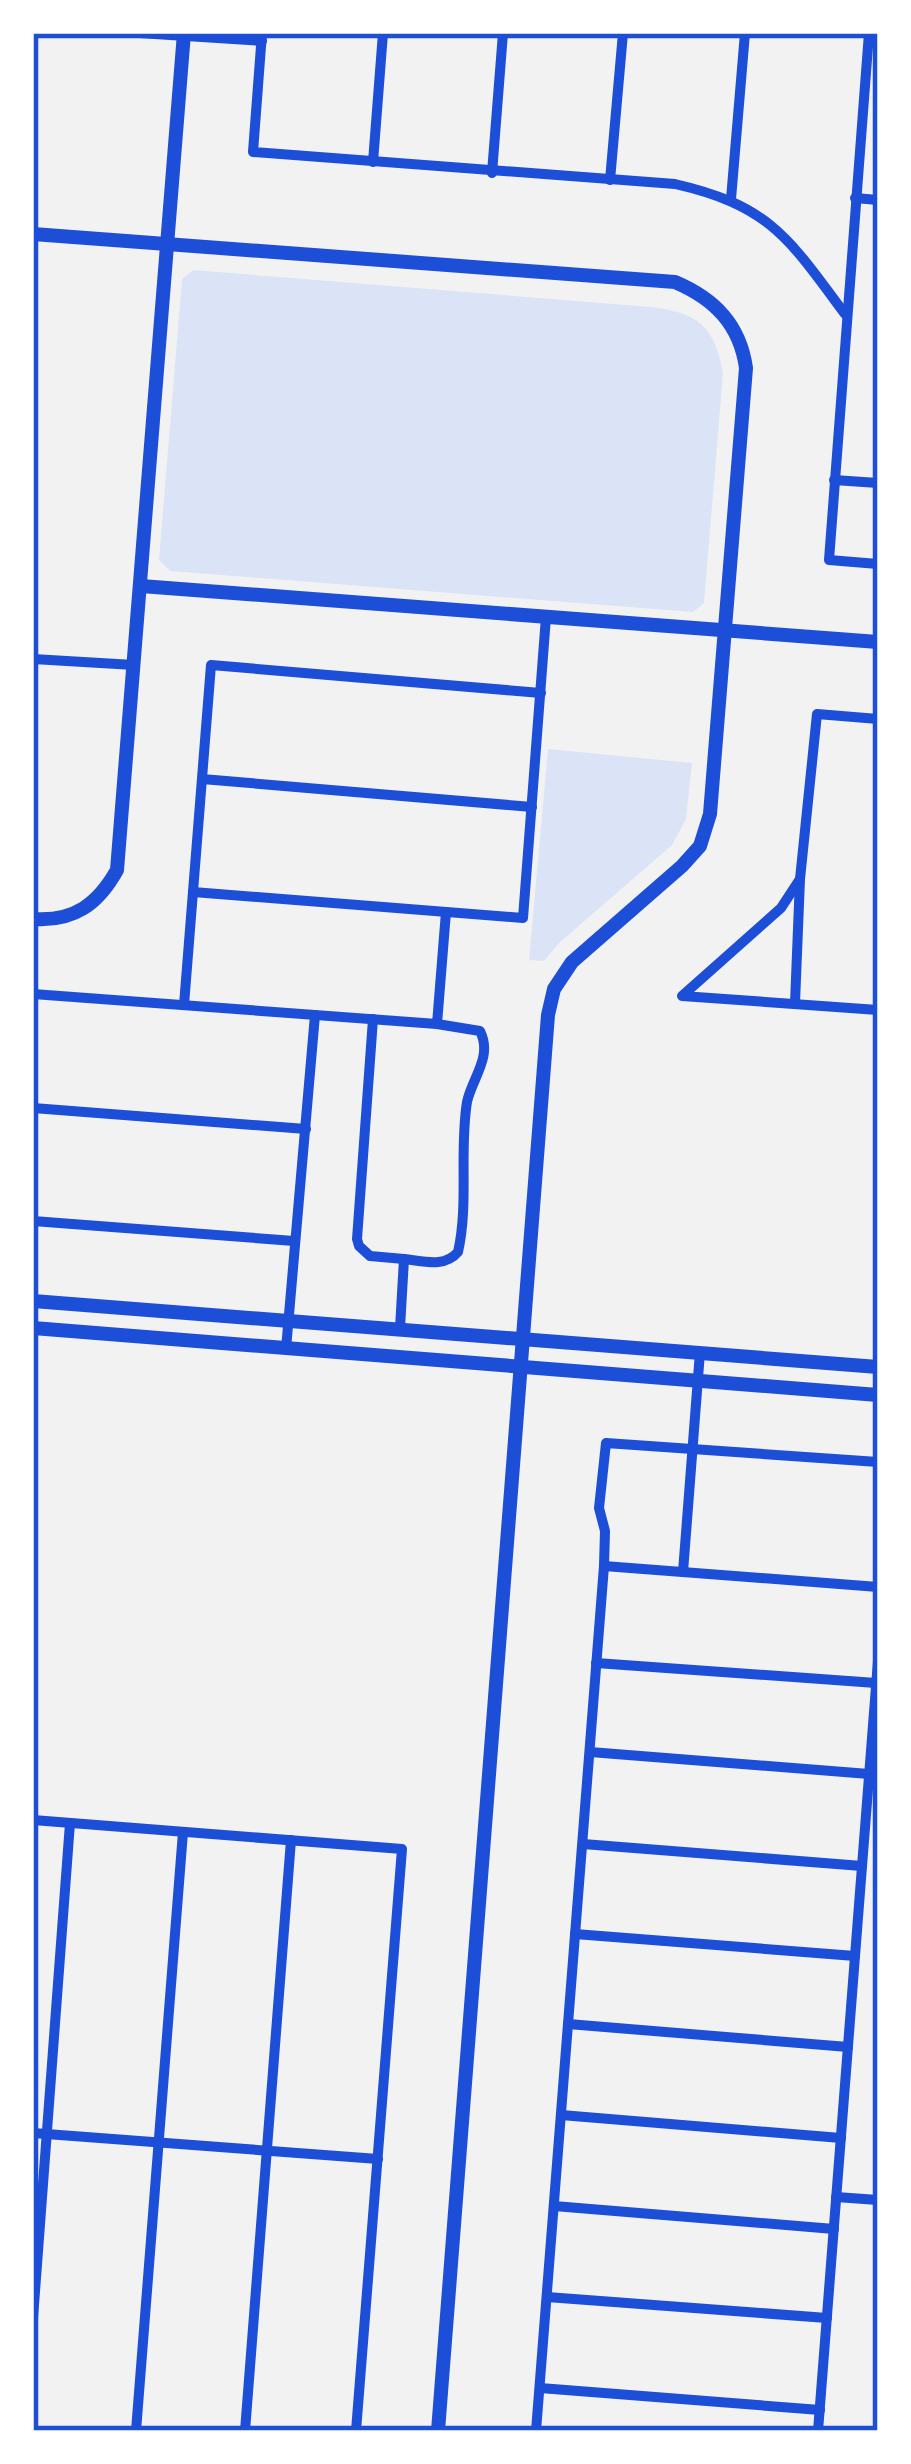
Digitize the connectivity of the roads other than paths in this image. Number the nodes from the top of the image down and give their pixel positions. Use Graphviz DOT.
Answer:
graph roads {
  1 [pos="139,33"];
  2 [pos="383,33"];
  3 [pos="503,33"];
  4 [pos="623,33"];
  5 [pos="745,33"];
  6 [pos="868,33"];
  7 [pos="184,35"];
  8 [pos="262,37"];
  9 [pos="872,74"];
  10 [pos="374,162"];
  11 [pos="492,172"];
  12 [pos="610,180"];
  13 [pos="855,198"];
  14 [pos="731,199"];
  15 [pos="878,200"];
  16 [pos="33,234"];
  17 [pos="168,244"];
  18 [pos="844,314"];
  19 [pos="834,480"];
  20 [pos="878,482"];
  21 [pos="878,564"];
  22 [pos="141,586"];
  23 [pos="546,617"];
  24 [pos="725,629"];
  25 [pos="878,642"];
  26 [pos="33,659"];
  27 [pos="134,665"];
  28 [pos="541,693"];
  29 [pos="878,719"];
  30 [pos="202,779"];
  31 [pos="532,807"];
  32 [pos="800,879"];
  33 [pos="193,892"];
  34 [pos="446,912"];
  35 [pos="33,919"];
  36 [pos="33,994"];
  37 [pos="795,1004"];
  38 [pos="184,1005"];
  39 [pos="878,1010"];
  40 [pos="315,1015"];
  41 [pos="373,1019"];
  42 [pos="437,1024"];
  43 [pos="33,1108"];
  44 [pos="306,1129"];
  45 [pos="33,1221"];
  46 [pos="294,1240"];
  47 [pos="404,1259"];
  48 [pos="33,1301"];
  49 [pos="288,1321"];
  50 [pos="33,1328"];
  51 [pos="400,1328"];
  52 [pos="526,1337"];
  53 [pos="286,1349"];
  54 [pos="700,1352"];
  55 [pos="523,1366"];
  56 [pos="878,1366"];
  57 [pos="698,1381"];
  58 [pos="878,1395"];
  59 [pos="692,1449"];
  60 [pos="878,1462"];
  61 [pos="604,1566"];
  62 [pos="683,1572"];
  63 [pos="878,1586"];
  64 [pos="878,1661"];
  65 [pos="596,1663"];
  66 [pos="876,1683"];
  67 [pos="590,1752"];
  68 [pos="869,1774"];
  69 [pos="33,1820"];
  70 [pos="70,1823"];
  71 [pos="872,1830"];
  72 [pos="183,1832"];
  73 [pos="291,1840"];
  74 [pos="583,1844"];
  75 [pos="862,1866"];
  76 [pos="575,1934"];
  77 [pos="855,1956"];
  78 [pos="568,2024"];
  79 [pos="848,2047"];
  80 [pos="561,2115"];
  81 [pos="40,2133"];
  82 [pos="841,2138"];
  83 [pos="159,2142"];
  84 [pos="266,2150"];
  85 [pos="378,2159"];
  86 [pos="836,2197"];
  87 [pos="878,2200"];
  88 [pos="554,2206"];
  89 [pos="834,2229"];
  90 [pos="547,2297"];
  91 [pos="33,2318"];
  92 [pos="827,2318"];
  93 [pos="540,2388"];
  94 [pos="820,2410"];
  95 [pos="136,2431"];
  96 [pos="244,2431"];
  97 [pos="356,2431"];
  98 [pos="438,2431"];
  99 [pos="536,2431"];
  100 [pos="818,2431"];
  1 -- 7 [label="street"];
  2 -- 10 [label="street"];
  3 -- 11 [label="street"];
  4 -- 12 [label="street"];
  5 -- 14 [label="street"];
  6 -- 9 [label="street"];
  7 -- 8 [label="street"];
  7 -- 17 [label="street"];
  8 -- 10 [label="street"];
  9 -- 13 [label="street"];
  10 -- 11 [label="street"];
  11 -- 12 [label="street"];
  12 -- 14 [label="street"];
  13 -- 15 [label="street"];
  13 -- 18 [label="street"];
  14 -- 18 [label="street"];
  16 -- 17 [label="street"];
  17 -- 22 [label="street"];
  17 -- 24 [label="street"];
  18 -- 19 [label="street"];
  19 -- 20 [label="street"];
  19 -- 21 [label="street"];
  22 -- 23 [label="street"];
  22 -- 27 [label="street"];
  23 -- 24 [label="street"];
  23 -- 28 [label="street"];
  24 -- 25 [label="street"];
  24 -- 52 [label="street"];
  26 -- 27 [label="street"];
  27 -- 35 [label="street"];
  28 -- 30 [label="street"];
  28 -- 31 [label="street"];
  29 -- 32 [label="street"];
  30 -- 31 [label="street"];
  30 -- 33 [label="street"];
  31 -- 34 [label="street"];
  32 -- 37 [label="street"];
  32 -- 37 [label="street"];
  33 -- 34 [label="street"];
  33 -- 38 [label="street"];
  34 -- 42 [label="street"];
  36 -- 38 [label="street"];
  37 -- 39 [label="street"];
  38 -- 40 [label="street"];
  40 -- 41 [label="street"];
  40 -- 44 [label="street"];
  41 -- 42 [label="street"];
  41 -- 47 [label="street"];
  42 -- 47 [label="street"];
  43 -- 44 [label="street"];
  44 -- 46 [label="street"];
  45 -- 46 [label="street"];
  46 -- 49 [label="street"];
  47 -- 51 [label="street"];
  48 -- 49 [label="street"];
  49 -- 51 [label="street"];
  49 -- 53 [label="street"];
  50 -- 53 [label="street"];
  51 -- 52 [label="street"];
  52 -- 54 [label="street"];
  52 -- 55 [label="street"];
  53 -- 55 [label="street"];
  54 -- 56 [label="street"];
  54 -- 57 [label="street"];
  55 -- 57 [label="street"];
  55 -- 98 [label="street"];
  57 -- 58 [label="street"];
  57 -- 59 [label="street"];
  59 -- 60 [label="street"];
  59 -- 61 [label="street"];
  59 -- 62 [label="street"];
  61 -- 62 [label="street"];
  61 -- 65 [label="street"];
  62 -- 63 [label="street"];
  64 -- 66 [label="street"];
  65 -- 66 [label="street"];
  65 -- 67 [label="street"];
  66 -- 68 [label="street"];
  67 -- 68 [label="street"];
  67 -- 74 [label="street"];
  68 -- 71 [label="street"];
  69 -- 70 [label="street"];
  70 -- 72 [label="street"];
  70 -- 81 [label="street"];
  71 -- 75 [label="street"];
  72 -- 73 [label="street"];
  72 -- 83 [label="street"];
  73 -- 84 [label="street"];
  73 -- 85 [label="street"];
  74 -- 75 [label="street"];
  74 -- 76 [label="street"];
  75 -- 77 [label="street"];
  76 -- 77 [label="street"];
  76 -- 78 [label="street"];
  77 -- 79 [label="street"];
  78 -- 79 [label="street"];
  78 -- 80 [label="street"];
  79 -- 82 [label="street"];
  80 -- 82 [label="street"];
  80 -- 88 [label="street"];
  81 -- 83 [label="street"];
  81 -- 91 [label="street"];
  82 -- 86 [label="street"];
  83 -- 84 [label="street"];
  83 -- 95 [label="street"];
  84 -- 85 [label="street"];
  84 -- 96 [label="street"];
  85 -- 97 [label="street"];
  86 -- 87 [label="street"];
  86 -- 89 [label="street"];
  88 -- 89 [label="street"];
  88 -- 90 [label="street"];
  89 -- 92 [label="street"];
  90 -- 92 [label="street"];
  90 -- 93 [label="street"];
  92 -- 94 [label="street"];
  93 -- 94 [label="street"];
  93 -- 99 [label="street"];
  94 -- 100 [label="street"];
}
